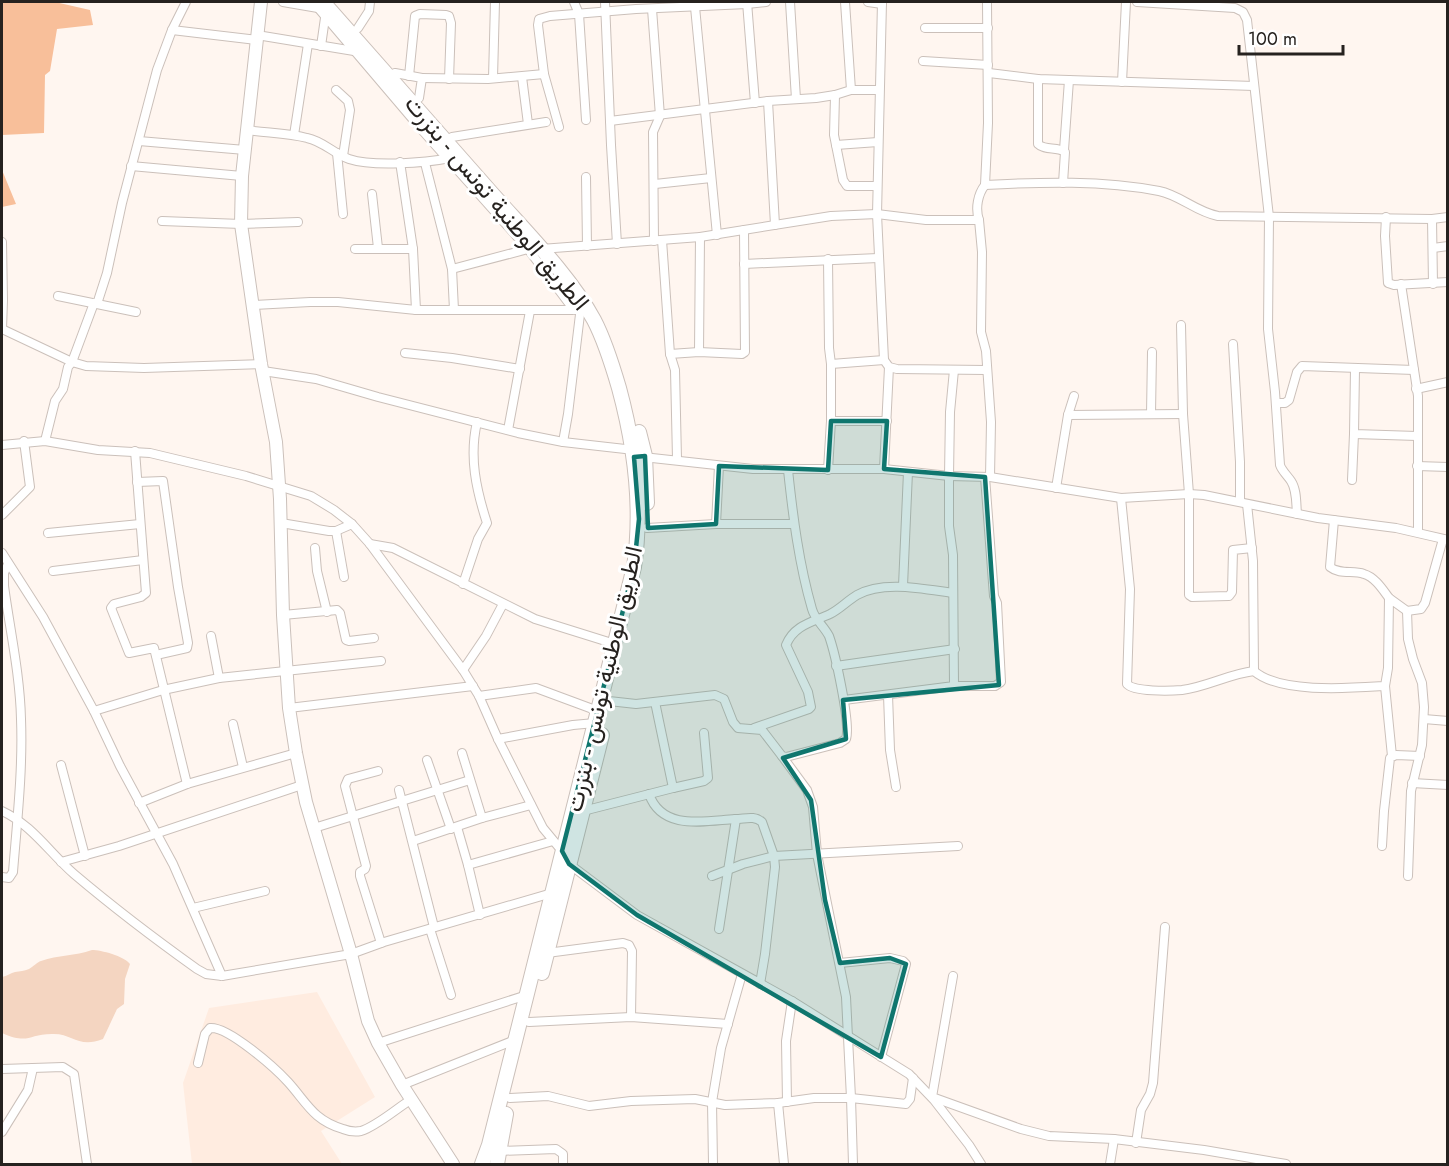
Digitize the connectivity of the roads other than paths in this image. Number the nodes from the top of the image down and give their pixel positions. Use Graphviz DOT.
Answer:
graph roads {
  1 [pos="186,2"];
  2 [pos="261,2"];
  3 [pos="283,2"];
  4 [pos="334,2"];
  5 [pos="370,2"];
  6 [pos="495,2"];
  7 [pos="574,2"];
  8 [pos="605,2"];
  9 [pos="766,2"];
  10 [pos="790,2"];
  11 [pos="845,2"];
  12 [pos="868,2"];
  13 [pos="987,2"];
  14 [pos="1126,2"];
  15 [pos="1137,2"];
  16 [pos="747,3"];
  17 [pos="882,3"];
  18 [pos="318,4"];
  19 [pos="636,5"];
  20 [pos="695,7"];
  21 [pos="652,9"];
  22 [pos="605,12"];
  23 [pos="579,14"];
  24 [pos="325,18"];
  25 [pos="358,28"];
  26 [pos="925,28"];
  27 [pos="988,28"];
  28 [pos="172,30"];
  29 [pos="257,38"];
  30 [pos="308,44"];
  31 [pos="321,46"];
  32 [pos="354,51"];
  33 [pos="922,61"];
  34 [pos="989,69"];
  35 [pos="394,73"];
  36 [pos="544,74"];
  37 [pos="409,76"];
  38 [pos="522,77"];
  39 [pos="422,78"];
  40 [pos="493,78"];
  41 [pos="449,79"];
  42 [pos="1038,79"];
  43 [pos="1069,80"];
  44 [pos="1122,82"];
  45 [pos="1254,86"];
  46 [pos="336,90"];
  47 [pos="851,90"];
  48 [pos="879,90"];
  49 [pos="835,95"];
  50 [pos="419,98"];
  51 [pos="796,99"];
  52 [pos="768,101"];
  53 [pos="755,103"];
  54 [pos="705,110"];
  55 [pos="660,116"];
  56 [pos="431,118"];
  57 [pos="586,120"];
  58 [pos="610,121"];
  59 [pos="546,122"];
  60 [pos="528,124"];
  61 [pos="559,127"];
  62 [pos="247,130"];
  63 [pos="294,135"];
  64 [pos="452,137"];
  65 [pos="139,141"];
  66 [pos="878,142"];
  67 [pos="836,145"];
  68 [pos="245,150"];
  69 [pos="1064,150"];
  70 [pos="340,155"];
  71 [pos="453,158"];
  72 [pos="400,162"];
  73 [pos="425,162"];
  74 [pos="131,166"];
  75 [pos="242,176"];
  76 [pos="586,177"];
  77 [pos="711,178"];
  78 [pos="1063,183"];
  79 [pos="655,184"];
  80 [pos="985,184"];
  81 [pos="877,186"];
  82 [pos="372,194"];
  83 [pos="343,214"];
  84 [pos="877,214"];
  85 [pos="1269,217"];
  86 [pos="1386,217"];
  87 [pos="1448,217"];
  88 [pos="1432,219"];
  89 [pos="979,220"];
  90 [pos="162,221"];
  91 [pos="298,222"];
  92 [pos="241,224"];
  93 [pos="775,225"];
  94 [pos="744,230"];
  95 [pos="717,235"];
  96 [pos="699,237"];
  97 [pos="658,241"];
  98 [pos="2,242"];
  99 [pos="617,244"];
  100 [pos="587,246"];
  101 [pos="1448,246"];
  102 [pos="378,248"];
  103 [pos="1433,248"];
  104 [pos="355,249"];
  105 [pos="414,249"];
  106 [pos="540,249"];
  107 [pos="878,258"];
  108 [pos="828,259"];
  109 [pos="744,264"];
  110 [pos="452,269"];
  111 [pos="1448,282"];
  112 [pos="1401,284"];
  113 [pos="1433,284"];
  114 [pos="58,296"];
  115 [pos="95,304"];
  116 [pos="254,305"];
  117 [pos="579,307"];
  118 [pos="416,310"];
  119 [pos="454,310"];
  120 [pos="530,311"];
  121 [pos="136,312"];
  122 [pos="1180,325"];
  123 [pos="2,329"];
  124 [pos="1233,344"];
  125 [pos="699,352"];
  126 [pos="1152,352"];
  127 [pos="405,354"];
  128 [pos="670,354"];
  129 [pos="72,362"];
  130 [pos="831,363"];
  131 [pos="887,364"];
  132 [pos="262,368"];
  133 [pos="520,369"];
  134 [pos="1355,369"];
  135 [pos="954,370"];
  136 [pos="986,370"];
  137 [pos="1414,370"];
  138 [pos="1448,382"];
  139 [pos="1416,388"];
  140 [pos="1074,396"];
  141 [pos="1276,403"];
  142 [pos="1151,414"];
  143 [pos="1183,414"];
  144 [pos="1068,415"];
  145 [pos="831,421"];
  146 [pos="886,421"];
  147 [pos="477,422"];
  148 [pos="508,430"];
  149 [pos="1354,434"];
  150 [pos="1417,436"];
  151 [pos="24,441"];
  152 [pos="45,441"];
  153 [pos="563,442"];
  154 [pos="2,445"];
  155 [pos="135,451"];
  156 [pos="637,454"];
  157 [pos="677,459"];
  158 [pos="719,466"];
  159 [pos="1417,466"];
  160 [pos="1448,467"];
  161 [pos="884,469"];
  162 [pos="788,470"];
  163 [pos="828,470"];
  164 [pos="908,472"];
  165 [pos="949,476"];
  166 [pos="988,477"];
  167 [pos="1352,480"];
  168 [pos="137,482"];
  169 [pos="280,486"];
  170 [pos="1056,488"];
  171 [pos="1189,494"];
  172 [pos="1121,498"];
  173 [pos="1244,502"];
  174 [pos="1297,514"];
  175 [pos="2,515"];
  176 [pos="1334,520"];
  177 [pos="280,523"];
  178 [pos="140,524"];
  179 [pos="352,524"];
  180 [pos="716,524"];
  181 [pos="794,524"];
  182 [pos="647,528"];
  183 [pos="336,531"];
  184 [pos="1418,532"];
  185 [pos="48,533"];
  186 [pos="1445,540"];
  187 [pos="370,544"];
  188 [pos="315,548"];
  189 [pos="1252,549"];
  190 [pos="2,553"];
  191 [pos="143,560"];
  192 [pos="8,564"];
  193 [pos="53,571"];
  194 [pos="344,577"];
  195 [pos="463,584"];
  196 [pos="903,586"];
  197 [pos="953,593"];
  198 [pos="1389,598"];
  199 [pos="503,604"];
  200 [pos="1407,611"];
  201 [pos="327,612"];
  202 [pos="283,615"];
  203 [pos="816,619"];
  204 [pos="211,636"];
  205 [pos="374,638"];
  206 [pos="615,644"];
  207 [pos="955,649"];
  208 [pos="156,655"];
  209 [pos="381,661"];
  210 [pos="836,666"];
  211 [pos="463,670"];
  212 [pos="287,671"];
  213 [pos="1254,671"];
  214 [pos="219,678"];
  215 [pos="473,686"];
  216 [pos="954,686"];
  217 [pos="1385,686"];
  218 [pos="163,690"];
  219 [pos="888,695"];
  220 [pos="479,696"];
  221 [pos="844,700"];
  222 [pos="609,701"];
  223 [pos="656,702"];
  224 [pos="289,708"];
  225 [pos="94,711"];
  226 [pos="597,717"];
  227 [pos="1424,719"];
  228 [pos="1448,722"];
  229 [pos="233,724"];
  230 [pos="753,728"];
  231 [pos="704,733"];
  232 [pos="498,739"];
  233 [pos="296,753"];
  234 [pos="462,753"];
  235 [pos="782,756"];
  236 [pos="1392,756"];
  237 [pos="1420,756"];
  238 [pos="427,760"];
  239 [pos="61,765"];
  240 [pos="243,767"];
  241 [pos="378,771"];
  242 [pos="470,780"];
  243 [pos="1412,783"];
  244 [pos="187,784"];
  245 [pos="302,785"];
  246 [pos="1448,785"];
  247 [pos="896,787"];
  248 [pos="673,788"];
  249 [pos="399,790"];
  250 [pos="438,791"];
  251 [pos="649,794"];
  252 [pos="402,802"];
  253 [pos="139,803"];
  254 [pos="531,805"];
  255 [pos="2,811"];
  256 [pos="584,811"];
  257 [pos="352,816"];
  258 [pos="482,818"];
  259 [pos="17,819"];
  260 [pos="736,819"];
  261 [pos="314,828"];
  262 [pos="454,828"];
  263 [pos="157,833"];
  264 [pos="413,840"];
  265 [pos="557,846"];
  266 [pos="958,846"];
  267 [pos="1382,846"];
  268 [pos="817,854"];
  269 [pos="85,856"];
  270 [pos="774,856"];
  271 [pos="61,862"];
  272 [pos="569,864"];
  273 [pos="468,865"];
  274 [pos="728,870"];
  275 [pos="712,876"];
  276 [pos="1408,876"];
  277 [pos="2,877"];
  278 [pos="265,891"];
  279 [pos="552,892"];
  280 [pos="193,908"];
  281 [pos="480,915"];
  282 [pos="1165,927"];
  283 [pos="432,928"];
  284 [pos="719,929"];
  285 [pos="381,943"];
  286 [pos="547,953"];
  287 [pos="351,954"];
  288 [pos="840,963"];
  289 [pos="742,974"];
  290 [pos="222,976"];
  291 [pos="953,976"];
  292 [pos="760,984"];
  293 [pos="451,995"];
  294 [pos="527,995"];
  295 [pos="792,1001"];
  296 [pos="632,1017"];
  297 [pos="529,1022"];
  298 [pos="728,1024"];
  299 [pos="848,1035"];
  300 [pos="515,1040"];
  301 [pos="378,1043"];
  302 [pos="881,1057"];
  303 [pos="198,1063"];
  304 [pos="33,1068"];
  305 [pos="2,1069"];
  306 [pos="913,1078"];
  307 [pos="402,1085"];
  308 [pos="932,1097"];
  309 [pos="510,1098"];
  310 [pos="851,1098"];
  311 [pos="412,1099"];
  312 [pos="712,1102"];
  313 [pos="787,1102"];
  314 [pos="777,1103"];
  315 [pos="2,1132"];
  316 [pos="1114,1139"];
  317 [pos="1136,1143"];
  318 [pos="497,1158"];
  319 [pos="451,1163"];
  320 [pos="87,1164"];
  321 [pos="482,1164"];
  322 [pos="563,1164"];
  323 [pos="713,1164"];
  324 [pos="784,1164"];
  325 [pos="853,1164"];
  326 [pos="981,1164"];
  327 [pos="1110,1164"];
  328 [pos="1286,1164"];
  1 -- 28 [label="street"];
  2 -- 29 [label="street"];
  3 -- 18 [label="street"];
  4 -- 25 [label="main road, الطريق الوطنية تونس - بنزرت"];
  5 -- 25 [label="street"];
  6 -- 40 [label="street"];
  7 -- 23 [label="street"];
  8 -- 22 [label="street"];
  9 -- 16 [label="street"];
  10 -- 51 [label="street"];
  11 -- 47 [label="street"];
  12 -- 17 [label="street"];
  13 -- 27 [label="street"];
  14 -- 44 [label="street"];
  15 -- 45 [label="street"];
  16 -- 20 [label="street"];
  16 -- 53 [label="street"];
  17 -- 48 [label="street"];
  18 -- 24 [label="street"];
  18 -- 56 [label="main road, الطريق الوطنية تونس - بنزرت"];
  19 -- 21 [label="street"];
  19 -- 22 [label="street"];
  20 -- 21 [label="street"];
  20 -- 54 [label="street"];
  21 -- 55 [label="street"];
  22 -- 23 [label="street"];
  22 -- 58 [label="street"];
  23 -- 36 [label="street"];
  23 -- 57 [label="street"];
  24 -- 31 [label="street"];
  24 -- 32 [label="street"];
  25 -- 35 [label="main road, الطريق الوطنية تونس - بنزرت"];
  26 -- 27 [label="street"];
  27 -- 34 [label="street"];
  28 -- 29 [label="street"];
  28 -- 65 [label="street"];
  29 -- 30 [label="street"];
  29 -- 62 [label="street"];
  30 -- 31 [label="street"];
  30 -- 63 [label="street"];
  31 -- 32 [label="street"];
  32 -- 71 [label="street"];
  33 -- 34 [label="street"];
  34 -- 42 [label="street"];
  34 -- 80 [label="street"];
  35 -- 37 [label="street"];
  35 -- 50 [label="main road, الطريق الوطنية تونس - بنزرت"];
  36 -- 38 [label="street"];
  36 -- 61 [label="street"];
  37 -- 39 [label="street"];
  37 -- 41 [label="street"];
  38 -- 40 [label="street"];
  38 -- 60 [label="street"];
  39 -- 41 [label="street"];
  39 -- 50 [label="street"];
  40 -- 41 [label="street"];
  42 -- 43 [label="street"];
  42 -- 69 [label="street"];
  43 -- 44 [label="street"];
  43 -- 69 [label="street"];
  44 -- 45 [label="street"];
  45 -- 85 [label="street"];
  46 -- 70 [label="street"];
  47 -- 48 [label="street"];
  47 -- 49 [label="street"];
  48 -- 66 [label="street"];
  49 -- 51 [label="street"];
  49 -- 67 [label="street"];
  50 -- 56 [label="main road, الطريق الوطنية تونس - بنزرت"];
  51 -- 52 [label="street"];
  52 -- 53 [label="street"];
  52 -- 93 [label="street"];
  53 -- 54 [label="street"];
  54 -- 55 [label="street"];
  54 -- 77 [label="street"];
  55 -- 58 [label="street"];
  55 -- 79 [label="street"];
  56 -- 64 [label="main road, الطريق الوطنية تونس - بنزرت"];
  56 -- 71 [label="main road, الطريق الوطنية تونس - بنزرت"];
  58 -- 99 [label="street"];
  59 -- 60 [label="street"];
  60 -- 64 [label="street"];
  62 -- 63 [label="street"];
  62 -- 68 [label="street"];
  63 -- 70 [label="street"];
  64 -- 106 [label="main road, الطريق الوطنية تونس - بنزرت"];
  65 -- 68 [label="street"];
  65 -- 74 [label="street"];
  66 -- 67 [label="street"];
  66 -- 81 [label="street"];
  67 -- 81 [label="street"];
  68 -- 75 [label="street"];
  69 -- 78 [label="street"];
  70 -- 72 [label="street"];
  70 -- 83 [label="street"];
  71 -- 73 [label="street"];
  71 -- 106 [label="main road, الطريق الوطنية تونس - بنزرت"];
  72 -- 73 [label="street"];
  72 -- 105 [label="street"];
  73 -- 110 [label="street"];
  74 -- 75 [label="street"];
  74 -- 115 [label="street"];
  75 -- 92 [label="street"];
  76 -- 100 [label="street"];
  77 -- 79 [label="street"];
  77 -- 95 [label="street"];
  78 -- 80 [label="street"];
  78 -- 85 [label="street"];
  79 -- 97 [label="street"];
  80 -- 89 [label="street"];
  81 -- 84 [label="street"];
  82 -- 102 [label="street"];
  84 -- 89 [label="street"];
  84 -- 93 [label="street"];
  84 -- 107 [label="street"];
  85 -- 86 [label="street"];
  85 -- 141 [label="street"];
  86 -- 88 [label="street"];
  86 -- 112 [label="street"];
  87 -- 88 [label="street"];
  88 -- 103 [label="street"];
  89 -- 136 [label="street"];
  90 -- 92 [label="street"];
  91 -- 92 [label="street"];
  92 -- 116 [label="street"];
  93 -- 94 [label="street"];
  94 -- 95 [label="street"];
  94 -- 109 [label="street"];
  95 -- 96 [label="street"];
  96 -- 97 [label="street"];
  96 -- 125 [label="street"];
  97 -- 99 [label="street"];
  97 -- 128 [label="street"];
  98 -- 123 [label="street"];
  99 -- 100 [label="street"];
  100 -- 106 [label="street"];
  101 -- 103 [label="street"];
  102 -- 104 [label="street"];
  102 -- 105 [label="street"];
  103 -- 113 [label="street"];
  105 -- 118 [label="street"];
  106 -- 110 [label="street"];
  106 -- 117 [label="main road, الطريق الوطنية تونس - بنزرت"];
  106 -- 156 [label="main road, الطريق الوطنية تونس - بنزرت"];
  107 -- 108 [label="street"];
  107 -- 131 [label="street"];
  108 -- 109 [label="street"];
  108 -- 130 [label="street"];
  109 -- 125 [label="street"];
  110 -- 119 [label="street"];
  111 -- 113 [label="street"];
  112 -- 113 [label="street"];
  112 -- 137 [label="street"];
  114 -- 115 [label="street"];
  115 -- 121 [label="street"];
  115 -- 129 [label="street"];
  116 -- 118 [label="street"];
  116 -- 132 [label="street"];
  117 -- 120 [label="street"];
  117 -- 153 [label="street"];
  117 -- 156 [label="main road, الطريق الوطنية تونس - بنزرت"];
  118 -- 119 [label="street"];
  119 -- 120 [label="street"];
  120 -- 133 [label="street"];
  122 -- 143 [label="street"];
  123 -- 129 [label="street"];
  124 -- 173 [label="street"];
  125 -- 128 [label="street"];
  126 -- 142 [label="street"];
  127 -- 133 [label="street"];
  128 -- 157 [label="street"];
  129 -- 132 [label="street"];
  129 -- 152 [label="street"];
  130 -- 131 [label="street"];
  130 -- 145 [label="street"];
  131 -- 135 [label="street"];
  131 -- 146 [label="street"];
  132 -- 147 [label="street"];
  132 -- 169 [label="street"];
  133 -- 148 [label="street"];
  134 -- 137 [label="street"];
  134 -- 141 [label="street"];
  134 -- 149 [label="street"];
  135 -- 136 [label="street"];
  135 -- 165 [label="street"];
  136 -- 166 [label="street"];
  137 -- 139 [label="street"];
  138 -- 139 [label="street"];
  139 -- 150 [label="street"];
  140 -- 144 [label="street"];
  141 -- 174 [label="street"];
  142 -- 143 [label="street"];
  142 -- 144 [label="street"];
  143 -- 171 [label="street"];
  144 -- 170 [label="street"];
  145 -- 146 [label="street"];
  145 -- 163 [label="street"];
  146 -- 161 [label="street"];
  147 -- 148 [label="street"];
  147 -- 195 [label="street"];
  148 -- 153 [label="street"];
  149 -- 150 [label="street"];
  149 -- 167 [label="street"];
  150 -- 159 [label="street"];
  151 -- 152 [label="street"];
  151 -- 154 [label="street"];
  151 -- 175 [label="street"];
  152 -- 155 [label="street"];
  153 -- 156 [label="street"];
  155 -- 168 [label="street"];
  155 -- 169 [label="street"];
  156 -- 157 [label="street"];
  156 -- 182 [label="main road, الطريق الوطنية تونس - بنزرت"];
  156 -- 206 [label="main road, الطريق الوطنية تونس - بنزرت"];
  157 -- 158 [label="street"];
  158 -- 162 [label="street"];
  158 -- 180 [label="street"];
  159 -- 160 [label="street"];
  159 -- 184 [label="street"];
  161 -- 163 [label="street"];
  161 -- 164 [label="street"];
  162 -- 163 [label="street"];
  162 -- 181 [label="street"];
  164 -- 165 [label="street"];
  164 -- 196 [label="street"];
  165 -- 166 [label="street"];
  165 -- 197 [label="street"];
  166 -- 170 [label="street"];
  166 -- 216 [label="street"];
  168 -- 178 [label="street"];
  168 -- 208 [label="street"];
  169 -- 177 [label="street"];
  169 -- 179 [label="street"];
  170 -- 172 [label="street"];
  171 -- 172 [label="street"];
  171 -- 173 [label="street"];
  171 -- 189 [label="street"];
  172 -- 213 [label="street"];
  173 -- 174 [label="street"];
  173 -- 189 [label="street"];
  174 -- 176 [label="street"];
  176 -- 184 [label="street"];
  176 -- 198 [label="street"];
  177 -- 183 [label="street"];
  177 -- 202 [label="street"];
  178 -- 185 [label="street"];
  178 -- 191 [label="street"];
  179 -- 183 [label="street"];
  179 -- 187 [label="street"];
  180 -- 181 [label="street"];
  180 -- 182 [label="street"];
  181 -- 203 [label="street"];
  182 -- 222 [label="main road, الطريق الوطنية تونس - بنزرت"];
  183 -- 194 [label="street"];
  184 -- 186 [label="street"];
  186 -- 200 [label="street"];
  187 -- 195 [label="street"];
  187 -- 211 [label="street"];
  188 -- 201 [label="street"];
  189 -- 213 [label="street"];
  190 -- 192 [label="street"];
  191 -- 193 [label="street"];
  191 -- 208 [label="street"];
  192 -- 225 [label="street"];
  192 -- 259 [label="street"];
  195 -- 199 [label="street"];
  196 -- 197 [label="street"];
  196 -- 203 [label="street"];
  197 -- 207 [label="street"];
  198 -- 200 [label="street"];
  198 -- 217 [label="street"];
  199 -- 206 [label="street"];
  199 -- 211 [label="street"];
  200 -- 227 [label="street"];
  201 -- 202 [label="street"];
  201 -- 205 [label="street"];
  202 -- 212 [label="street"];
  203 -- 210 [label="street"];
  203 -- 230 [label="street"];
  204 -- 214 [label="street"];
  206 -- 226 [label="main road, الطريق الوطنية تونس - بنزرت"];
  207 -- 210 [label="street"];
  207 -- 216 [label="street"];
  208 -- 218 [label="street"];
  209 -- 212 [label="street"];
  210 -- 221 [label="street"];
  211 -- 215 [label="street"];
  212 -- 214 [label="street"];
  212 -- 224 [label="street"];
  213 -- 217 [label="street"];
  214 -- 218 [label="street"];
  215 -- 220 [label="street"];
  215 -- 224 [label="street"];
  216 -- 219 [label="street"];
  217 -- 236 [label="street"];
  218 -- 225 [label="street"];
  218 -- 244 [label="street"];
  219 -- 221 [label="street"];
  219 -- 247 [label="street"];
  220 -- 226 [label="street"];
  220 -- 232 [label="street"];
  221 -- 235 [label="street"];
  222 -- 223 [label="street"];
  222 -- 256 [label="main road, الطريق الوطنية تونس - بنزرت"];
  223 -- 230 [label="street"];
  223 -- 248 [label="street"];
  224 -- 233 [label="street"];
  225 -- 253 [label="street"];
  226 -- 232 [label="street"];
  226 -- 265 [label="main road, الطريق الوطنية تونس - بنزرت"];
  227 -- 228 [label="street"];
  227 -- 237 [label="street"];
  229 -- 240 [label="street"];
  230 -- 235 [label="street"];
  231 -- 248 [label="street"];
  232 -- 254 [label="street"];
  233 -- 240 [label="street"];
  233 -- 245 [label="street"];
  234 -- 242 [label="street"];
  235 -- 268 [label="street"];
  236 -- 237 [label="street"];
  236 -- 267 [label="street"];
  237 -- 243 [label="street"];
  238 -- 250 [label="street"];
  239 -- 269 [label="street"];
  240 -- 244 [label="street"];
  241 -- 257 [label="street"];
  242 -- 250 [label="street"];
  242 -- 258 [label="street"];
  243 -- 246 [label="street"];
  243 -- 276 [label="street"];
  244 -- 253 [label="street"];
  245 -- 261 [label="street"];
  245 -- 263 [label="street"];
  248 -- 251 [label="street"];
  249 -- 252 [label="street"];
  250 -- 252 [label="street"];
  250 -- 262 [label="street"];
  251 -- 256 [label="street"];
  251 -- 260 [label="street"];
  252 -- 257 [label="street"];
  252 -- 264 [label="street"];
  253 -- 263 [label="street"];
  254 -- 258 [label="street"];
  254 -- 265 [label="street"];
  255 -- 259 [label="street"];
  256 -- 272 [label="main road, الطريق الوطنية تونس - بنزرت"];
  257 -- 261 [label="street"];
  257 -- 285 [label="street"];
  258 -- 262 [label="street"];
  259 -- 271 [label="street"];
  259 -- 277 [label="street"];
  260 -- 270 [label="street"];
  260 -- 274 [label="street"];
  261 -- 287 [label="street"];
  262 -- 264 [label="street"];
  262 -- 273 [label="street"];
  263 -- 269 [label="street"];
  263 -- 280 [label="street"];
  264 -- 283 [label="street"];
  265 -- 272 [label="street"];
  265 -- 273 [label="street"];
  265 -- 279 [label="main road, الطريق الوطنية تونس - بنزرت"];
  266 -- 268 [label="street"];
  268 -- 270 [label="street"];
  268 -- 288 [label="street"];
  269 -- 271 [label="street"];
  270 -- 274 [label="street"];
  270 -- 292 [label="street"];
  271 -- 290 [label="street"];
  272 -- 286 [label="main road, الطريق الوطنية تونس - بنزرت"];
  272 -- 289 [label="street"];
  273 -- 281 [label="street"];
  274 -- 275 [label="street"];
  274 -- 284 [label="street"];
  278 -- 280 [label="street"];
  279 -- 281 [label="street"];
  279 -- 294 [label="main road, الطريق الوطنية تونس - بنزرت"];
  280 -- 290 [label="street"];
  281 -- 283 [label="street"];
  282 -- 317 [label="street"];
  283 -- 285 [label="street"];
  283 -- 293 [label="street"];
  285 -- 287 [label="street"];
  286 -- 296 [label="street"];
  286 -- 297 [label="main road, الطريق الوطنية تونس - بنزرت"];
  287 -- 290 [label="street"];
  287 -- 301 [label="street"];
  288 -- 299 [label="street"];
  288 -- 302 [label="street"];
  289 -- 292 [label="street"];
  289 -- 298 [label="street"];
  291 -- 308 [label="street"];
  292 -- 295 [label="street"];
  294 -- 300 [label="main road, الطريق الوطنية تونس - بنزرت"];
  294 -- 301 [label="street"];
  295 -- 299 [label="street"];
  295 -- 313 [label="street"];
  296 -- 297 [label="street"];
  296 -- 298 [label="street"];
  297 -- 309 [label="main road, الطريق الوطنية تونس - بنزرت"];
  298 -- 312 [label="street"];
  299 -- 302 [label="street"];
  299 -- 310 [label="street"];
  300 -- 307 [label="street"];
  300 -- 321 [label="main road, الطريق الوطنية تونس - بنزرت"];
  301 -- 307 [label="street"];
  302 -- 306 [label="street"];
  303 -- 311 [label="street"];
  304 -- 305 [label="street"];
  304 -- 315 [label="street"];
  304 -- 320 [label="street"];
  306 -- 308 [label="street"];
  306 -- 310 [label="street"];
  307 -- 311 [label="street"];
  308 -- 316 [label="street"];
  308 -- 326 [label="street"];
  309 -- 312 [label="street"];
  309 -- 318 [label="main road, الطريق الوطنية تونس - بنزرت"];
  310 -- 313 [label="street"];
  310 -- 325 [label="street"];
  311 -- 319 [label="street"];
  312 -- 314 [label="street"];
  312 -- 323 [label="street"];
  313 -- 314 [label="street"];
  314 -- 324 [label="street"];
  316 -- 317 [label="street"];
  316 -- 327 [label="street"];
  317 -- 328 [label="street"];
  318 -- 322 [label="street"];
}
